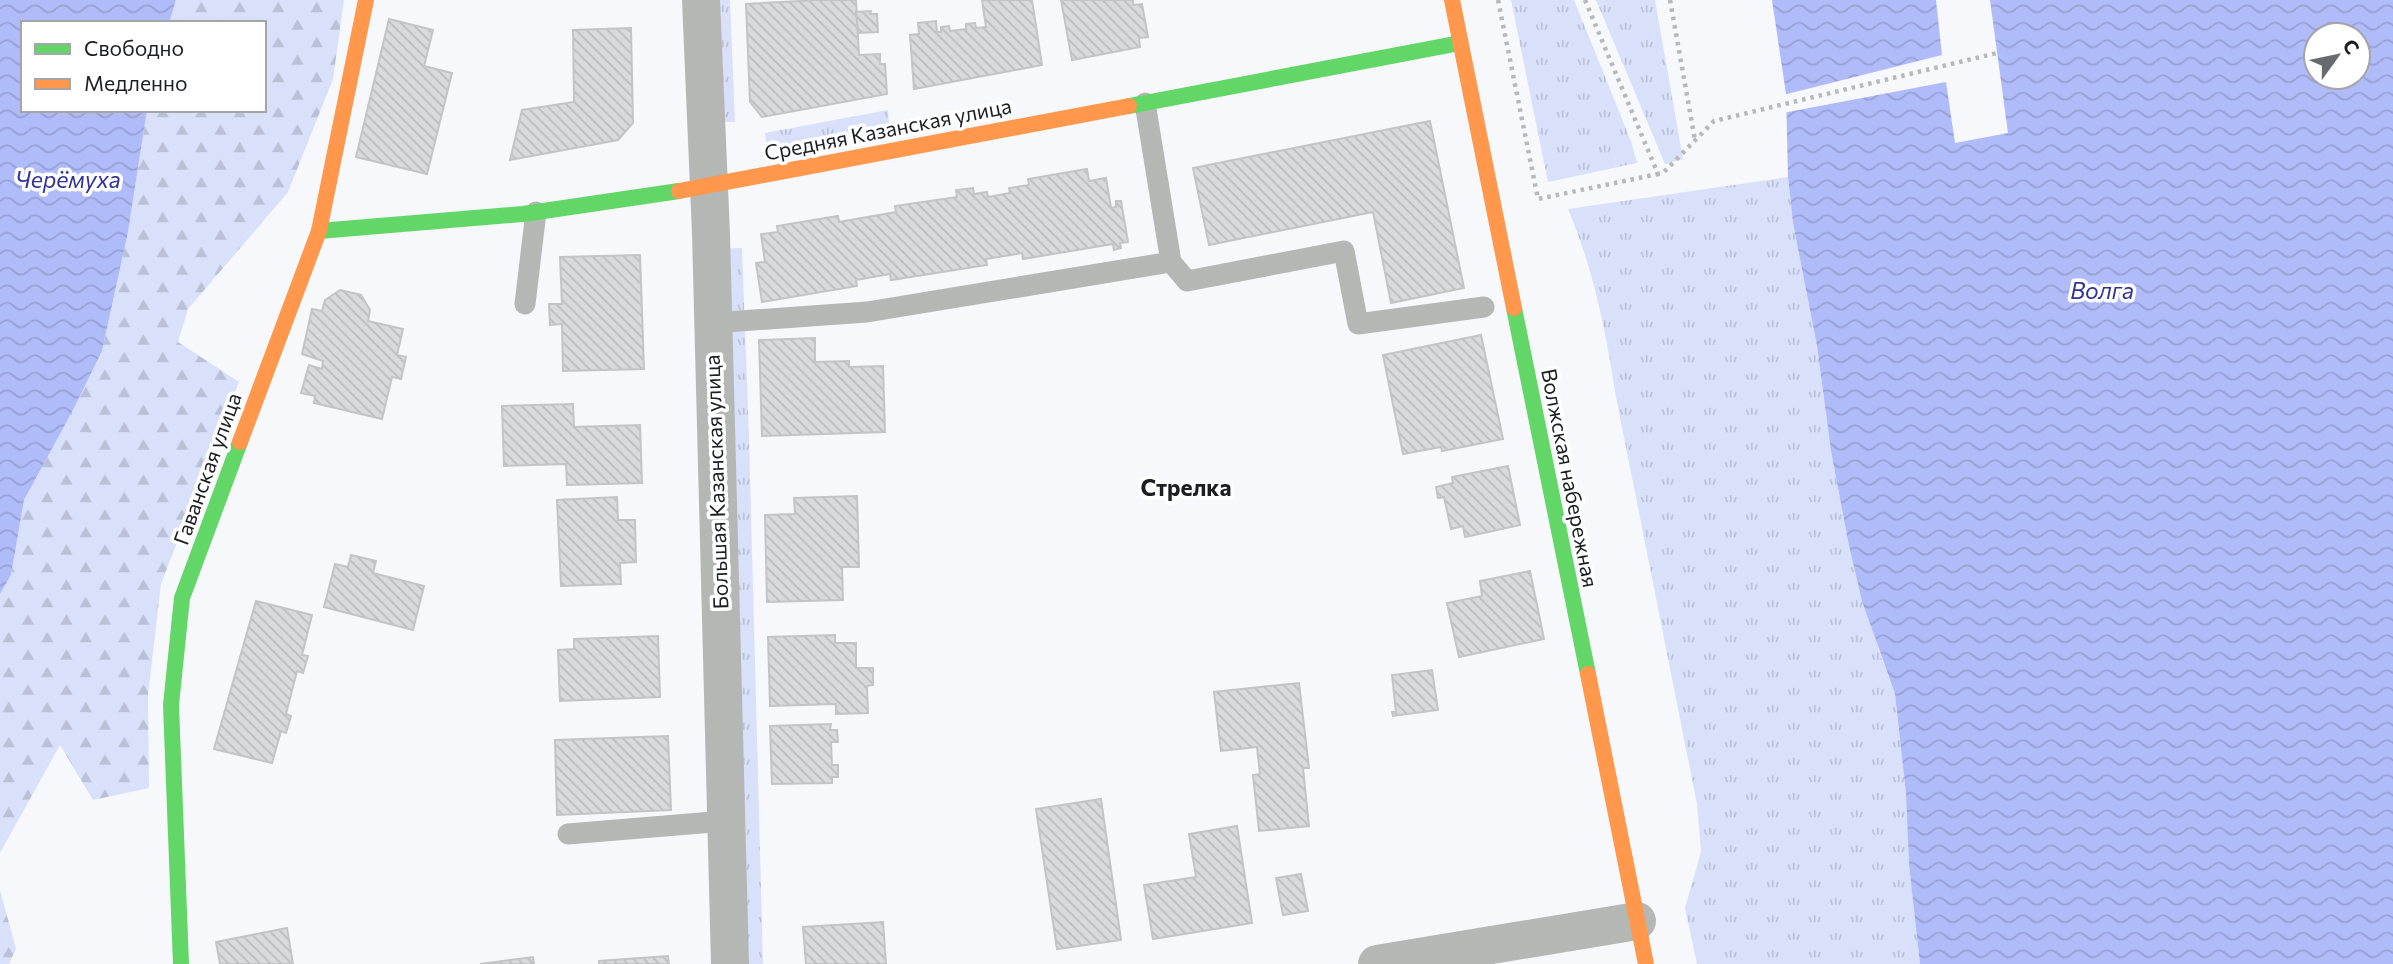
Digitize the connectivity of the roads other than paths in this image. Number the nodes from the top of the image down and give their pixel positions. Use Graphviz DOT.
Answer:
graph roads {
  1 [pos="366,0"];
  2 [pos="701,0"];
  3 [pos="1452,0"];
  4 [pos="1460,43"];
  5 [pos="1145,103"];
  6 [pos="708,187"];
  7 [pos="536,212"];
  8 [pos="319,231"];
  9 [pos="1171,262"];
  10 [pos="525,304"];
  11 [pos="1484,307"];
  12 [pos="713,321"];
  13 [pos="725,821"];
  14 [pos="568,834"];
  15 [pos="1637,921"];
  16 [pos="181,964"];
  17 [pos="730,964"];
  18 [pos="1377,964"];
  19 [pos="1646,964"];
  1 -- 8 [label="street, Гаванская улица"];
  2 -- 6 [label="street, Большая Казанская улица"];
  3 -- 4 [label="street, Волжская набережная"];
  4 -- 5 [label="street, Средняя Казанская улица"];
  4 -- 15 [label="street, Волжская набережная"];
  5 -- 6 [label="street, Средняя Казанская улица"];
  5 -- 9 [label="lane"];
  6 -- 7 [label="street, Средняя Казанская улица"];
  6 -- 12 [label="street, Большая Казанская улица"];
  7 -- 8 [label="street, Средняя Казанская улица"];
  7 -- 10 [label="lane"];
  8 -- 16 [label="street, Гаванская улица"];
  9 -- 11 [label="lane"];
  9 -- 12 [label="lane"];
  12 -- 13 [label="street, Большая Казанская улица"];
  13 -- 14 [label="lane"];
  13 -- 17 [label="street, Большая Казанская улица"];
  15 -- 18 [label="street"];
  15 -- 19 [label="street, Волжская набережная"];
}
